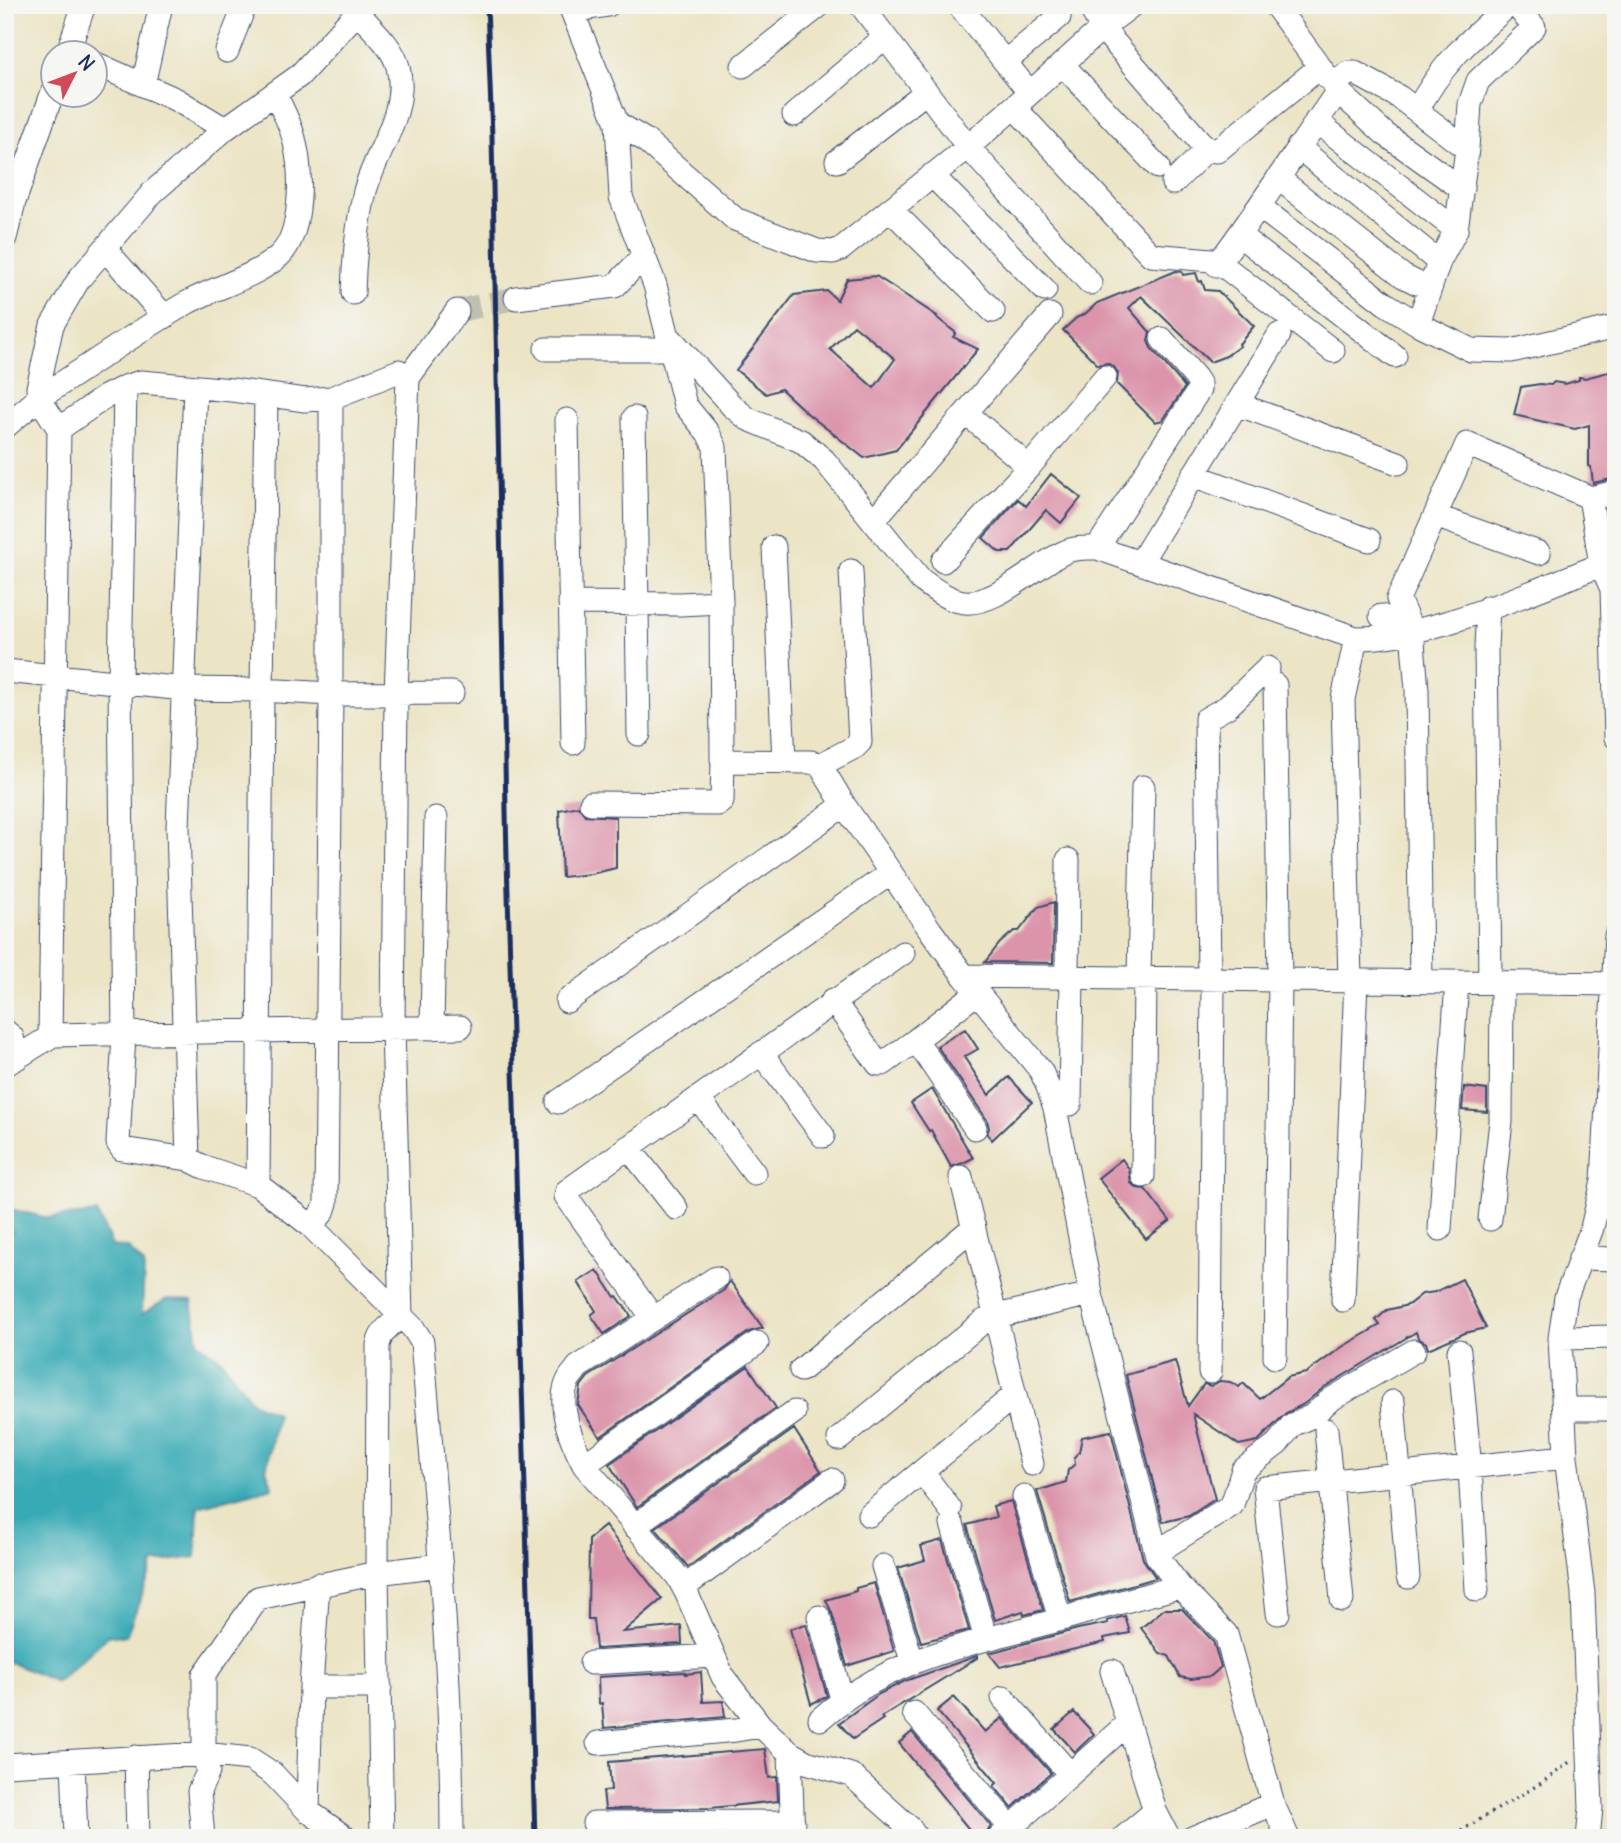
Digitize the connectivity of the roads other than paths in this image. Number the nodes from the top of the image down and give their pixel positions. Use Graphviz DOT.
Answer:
graph roads {
  1 [pos="84,5"];
  2 [pos="160,5"];
  3 [pos="245,5"];
  4 [pos="608,5"];
  5 [pos="820,5"];
  6 [pos="861,5"];
  7 [pos="1089,5"];
  8 [pos="1132,5"];
  9 [pos="1275,5"];
  10 [pos="1509,5"];
  11 [pos="1516,5"];
  12 [pos="963,6"];
  13 [pos="357,8"];
  14 [pos="572,8"];
  15 [pos="1059,17"];
  16 [pos="1102,28"];
  17 [pos="885,37"];
  18 [pos="73,38"];
  19 [pos="227,51"];
  20 [pos="1005,62"];
  21 [pos="1062,64"];
  22 [pos="743,66"];
  23 [pos="108,69"];
  24 [pos="1331,81"];
  25 [pos="143,85"];
  26 [pos="926,92"];
  27 [pos="275,94"];
  28 [pos="1023,100"];
  29 [pos="47,108"];
  30 [pos="1417,111"];
  31 [pos="794,115"];
  32 [pos="1316,121"];
  33 [pos="617,122"];
  34 [pos="225,129"];
  35 [pos="1298,147"];
  36 [pos="968,148"];
  37 [pos="1207,149"];
  38 [pos="1467,149"];
  39 [pos="836,161"];
  40 [pos="932,175"];
  41 [pos="1278,178"];
  42 [pos="1462,189"];
  43 [pos="1260,207"];
  44 [pos="890,209"];
  45 [pos="1456,230"];
  46 [pos="1240,234"];
  47 [pos="5,238"];
  48 [pos="105,249"];
  49 [pos="644,256"];
  50 [pos="1439,262"];
  51 [pos="1217,265"];
  52 [pos="1090,283"];
  53 [pos="1431,286"];
  54 [pos="1045,290"];
  55 [pos="353,293"];
  56 [pos="516,298"];
  57 [pos="993,310"];
  58 [pos="457,311"];
  59 [pos="1050,315"];
  60 [pos="165,317"];
  61 [pos="1418,324"];
  62 [pos="1616,327"];
  63 [pos="1279,335"];
  64 [pos="1162,340"];
  65 [pos="670,342"];
  66 [pos="546,349"];
  67 [pos="1333,351"];
  68 [pos="1395,356"];
  69 [pos="1105,377"];
  70 [pos="408,378"];
  71 [pos="125,387"];
  72 [pos="195,387"];
  73 [pos="266,396"];
  74 [pos="331,398"];
  75 [pos="1237,404"];
  76 [pos="966,413"];
  77 [pos="50,414"];
  78 [pos="634,418"];
  79 [pos="566,420"];
  80 [pos="5,427"];
  81 [pos="1398,463"];
  82 [pos="1029,467"];
  83 [pos="1193,475"];
  84 [pos="1616,492"];
  85 [pos="1591,498"];
  86 [pos="1435,516"];
  87 [pos="873,521"];
  88 [pos="1369,540"];
  89 [pos="774,547"];
  90 [pos="1097,548"];
  91 [pos="1539,553"];
  92 [pos="943,561"];
  93 [pos="1140,563"];
  94 [pos="1601,565"];
  95 [pos="851,571"];
  96 [pos="1614,589"];
  97 [pos="721,602"];
  98 [pos="570,603"];
  99 [pos="637,604"];
  100 [pos="1488,607"];
  101 [pos="1381,616"];
  102 [pos="1412,631"];
  103 [pos="1356,638"];
  104 [pos="5,671"];
  105 [pos="54,677"];
  106 [pos="120,683"];
  107 [pos="185,690"];
  108 [pos="262,690"];
  109 [pos="452,693"];
  110 [pos="331,694"];
  111 [pos="396,694"];
  112 [pos="639,734"];
  113 [pos="1616,737"];
  114 [pos="573,743"];
  115 [pos="723,760"];
  116 [pos="784,761"];
  117 [pos="820,765"];
  118 [pos="1143,787"];
  119 [pos="591,803"];
  120 [pos="844,805"];
  121 [pos="436,818"];
  122 [pos="1068,860"];
  123 [pos="891,873"];
  124 [pos="1616,936"];
  125 [pos="903,953"];
  126 [pos="1069,977"];
  127 [pos="1142,977"];
  128 [pos="1211,979"];
  129 [pos="1280,979"];
  130 [pos="1353,980"];
  131 [pos="1421,981"];
  132 [pos="1457,982"];
  133 [pos="1496,983"];
  134 [pos="971,984"];
  135 [pos="1614,984"];
  136 [pos="567,1000"];
  137 [pos="833,1000"];
  138 [pos="460,1027"];
  139 [pos="432,1028"];
  140 [pos="329,1029"];
  141 [pos="394,1029"];
  142 [pos="259,1030"];
  143 [pos="5,1031"];
  144 [pos="185,1031"];
  145 [pos="124,1035"];
  146 [pos="50,1036"];
  147 [pos="916,1040"];
  148 [pos="761,1053"];
  149 [pos="11,1062"];
  150 [pos="1612,1089"];
  151 [pos="698,1098"];
  152 [pos="558,1102"];
  153 [pos="1070,1104"];
  154 [pos="975,1128"];
  155 [pos="823,1136"];
  156 [pos="628,1147"];
  157 [pos="188,1159"];
  158 [pos="754,1173"];
  159 [pos="1143,1176"];
  160 [pos="961,1177"];
  161 [pos="1609,1182"];
  162 [pos="258,1185"];
  163 [pos="676,1208"];
  164 [pos="1490,1219"];
  165 [pos="311,1226"];
  166 [pos="974,1227"];
  167 [pos="1440,1229"];
  168 [pos="1580,1258"];
  169 [pos="1616,1259"];
  170 [pos="716,1278"];
  171 [pos="1091,1294"];
  172 [pos="1343,1300"];
  173 [pos="401,1317"];
  174 [pos="996,1317"];
  175 [pos="653,1318"];
  176 [pos="1616,1337"];
  177 [pos="1560,1338"];
  178 [pos="757,1343"];
  179 [pos="1414,1350"];
  180 [pos="1459,1352"];
  181 [pos="1275,1357"];
  182 [pos="801,1370"];
  183 [pos="1210,1373"];
  184 [pos="1016,1395"];
  185 [pos="1393,1402"];
  186 [pos="1564,1409"];
  187 [pos="1616,1409"];
  188 [pos="794,1412"];
  189 [pos="1326,1430"];
  190 [pos="839,1439"];
  191 [pos="1566,1457"];
  192 [pos="1032,1464"];
  193 [pos="584,1465"];
  194 [pos="1470,1468"];
  195 [pos="922,1472"];
  196 [pos="1401,1475"];
  197 [pos="832,1480"];
  198 [pos="1332,1482"];
  199 [pos="1024,1496"];
  200 [pos="869,1515"];
  201 [pos="634,1526"];
  202 [pos="1157,1556"];
  203 [pos="441,1564"];
  204 [pos="883,1566"];
  205 [pos="377,1573"];
  206 [pos="1408,1577"];
  207 [pos="317,1584"];
  208 [pos="684,1587"];
  209 [pos="1180,1587"];
  210 [pos="1477,1590"];
  211 [pos="1342,1600"];
  212 [pos="1278,1613"];
  213 [pos="819,1617"];
  214 [pos="1059,1619"];
  215 [pos="986,1639"];
  216 [pos="714,1656"];
  217 [pos="912,1661"];
  218 [pos="591,1663"];
  219 [pos="1112,1671"];
  220 [pos="311,1687"];
  221 [pos="380,1687"];
  222 [pos="1003,1698"];
  223 [pos="842,1699"];
  224 [pos="914,1713"];
  225 [pos="820,1719"];
  226 [pos="1128,1723"];
  227 [pos="761,1726"];
  228 [pos="598,1743"];
  229 [pos="790,1753"];
  230 [pos="204,1754"];
  231 [pos="136,1757"];
  232 [pos="74,1762"];
  233 [pos="5,1765"];
  234 [pos="1070,1774"];
  235 [pos="1273,1804"];
  236 [pos="309,1811"];
  237 [pos="1155,1811"];
  238 [pos="594,1823"];
  239 [pos="793,1830"];
  240 [pos="1004,1832"];
  241 [pos="76,1838"];
  242 [pos="138,1838"];
  243 [pos="203,1838"];
  244 [pos="346,1838"];
  245 [pos="382,1838"];
  246 [pos="452,1838"];
  247 [pos="916,1838"];
  248 [pos="1123,1838"];
  249 [pos="1169,1838"];
  250 [pos="1192,1838"];
  251 [pos="1288,1838"];
  252 [pos="1588,1838"];
  1 -- 18 [label="street"];
  2 -- 25 [label="street"];
  3 -- 19 [label="street"];
  4 -- 14 [label="street"];
  5 -- 22 [label="street"];
  6 -- 17 [label="street"];
  7 -- 16 [label="street"];
  8 -- 16 [label="street"];
  9 -- 24 [label="street"];
  10 -- 30 [label="street"];
  11 -- 38 [label="street"];
  12 -- 20 [label="street"];
  13 -- 27 [label="street"];
  13 -- 55 [label="street"];
  14 -- 33 [label="street"];
  15 -- 20 [label="street"];
  16 -- 21 [label="street"];
  16 -- 37 [label="street"];
  17 -- 26 [label="street"];
  17 -- 31 [label="street"];
  20 -- 28 [label="street"];
  21 -- 28 [label="street"];
  21 -- 37 [label="street"];
  23 -- 25 [label="street"];
  24 -- 30 [label="street"];
  24 -- 32 [label="street"];
  24 -- 37 [label="street"];
  24 -- 42 [label="street"];
  25 -- 34 [label="street"];
  26 -- 36 [label="street"];
  26 -- 39 [label="street"];
  27 -- 34 [label="street"];
  27 -- 60 [label="street"];
  28 -- 36 [label="street"];
  28 -- 51 [label="street"];
  29 -- 47 [label="street"];
  30 -- 38 [label="street"];
  32 -- 35 [label="street"];
  32 -- 45 [label="street"];
  33 -- 44 [label="street"];
  33 -- 49 [label="street"];
  34 -- 48 [label="street"];
  35 -- 41 [label="street"];
  35 -- 50 [label="street"];
  36 -- 40 [label="street"];
  36 -- 52 [label="street"];
  38 -- 42 [label="street"];
  40 -- 44 [label="street"];
  40 -- 54 [label="street"];
  41 -- 43 [label="street"];
  41 -- 53 [label="street"];
  42 -- 45 [label="street"];
  43 -- 46 [label="street"];
  43 -- 61 [label="street"];
  44 -- 57 [label="street"];
  45 -- 50 [label="street"];
  46 -- 67 [label="street"];
  46 -- 68 [label="street"];
  48 -- 60 [label="street"];
  48 -- 77 [label="street"];
  49 -- 56 [label="street"];
  49 -- 65 [label="street"];
  50 -- 53 [label="street"];
  53 -- 61 [label="street"];
  58 -- 70 [label="street"];
  59 -- 76 [label="street"];
  60 -- 77 [label="street"];
  61 -- 62 [label="street"];
  63 -- 75 [label="street"];
  64 -- 90 [label="street"];
  65 -- 66 [label="street"];
  65 -- 87 [label="street"];
  65 -- 97 [label="street"];
  69 -- 82 [label="street"];
  70 -- 74 [label="street"];
  70 -- 111 [label="street"];
  71 -- 72 [label="street"];
  71 -- 77 [label="street"];
  71 -- 106 [label="street"];
  72 -- 73 [label="street"];
  72 -- 107 [label="street"];
  73 -- 74 [label="street"];
  73 -- 108 [label="street"];
  74 -- 110 [label="street"];
  75 -- 81 [label="street"];
  75 -- 83 [label="street"];
  76 -- 82 [label="street"];
  76 -- 87 [label="street"];
  77 -- 80 [label="street"];
  77 -- 105 [label="street"];
  78 -- 99 [label="street"];
  79 -- 98 [label="street"];
  82 -- 92 [label="street"];
  83 -- 88 [label="street"];
  83 -- 93 [label="street"];
  84 -- 85 [label="street"];
  85 -- 86 [label="street"];
  85 -- 94 [label="street"];
  86 -- 91 [label="street"];
  86 -- 101 [label="street"];
  87 -- 90 [label="street"];
  89 -- 116 [label="street"];
  90 -- 93 [label="street"];
  93 -- 103 [label="street"];
  94 -- 96 [label="street"];
  94 -- 100 [label="street"];
  95 -- 117 [label="street"];
  96 -- 113 [label="street"];
  97 -- 99 [label="street"];
  97 -- 115 [label="street"];
  98 -- 99 [label="street"];
  98 -- 114 [label="street"];
  99 -- 112 [label="street"];
  100 -- 102 [label="street"];
  100 -- 133 [label="street"];
  102 -- 103 [label="street"];
  102 -- 131 [label="street"];
  103 -- 130 [label="street"];
  104 -- 105 [label="street"];
  105 -- 106 [label="street"];
  105 -- 146 [label="street"];
  106 -- 107 [label="street"];
  106 -- 145 [label="street"];
  107 -- 108 [label="street"];
  107 -- 144 [label="street"];
  108 -- 110 [label="street"];
  108 -- 142 [label="street"];
  109 -- 111 [label="street"];
  110 -- 111 [label="street"];
  110 -- 140 [label="street"];
  111 -- 141 [label="street"];
  115 -- 116 [label="street"];
  115 -- 119 [label="street"];
  116 -- 117 [label="street"];
  117 -- 120 [label="street"];
  118 -- 127 [label="street"];
  120 -- 123 [label="street"];
  120 -- 136 [label="street"];
  121 -- 139 [label="street"];
  122 -- 126 [label="street"];
  123 -- 134 [label="street"];
  123 -- 152 [label="street"];
  124 -- 135 [label="street"];
  125 -- 137 [label="street"];
  126 -- 127 [label="street"];
  126 -- 134 [label="street"];
  126 -- 153 [label="street"];
  127 -- 128 [label="street"];
  127 -- 159 [label="street"];
  128 -- 129 [label="street"];
  128 -- 129 [label="street"];
  128 -- 183 [label="street"];
  129 -- 130 [label="street"];
  129 -- 181 [label="street"];
  130 -- 131 [label="street"];
  130 -- 172 [label="street"];
  131 -- 132 [label="street"];
  132 -- 133 [label="street"];
  132 -- 167 [label="street"];
  133 -- 135 [label="street"];
  133 -- 164 [label="street"];
  134 -- 147 [label="street"];
  134 -- 171 [label="street"];
  135 -- 150 [label="street"];
  137 -- 147 [label="street"];
  137 -- 148 [label="street"];
  138 -- 139 [label="street"];
  139 -- 141 [label="street"];
  140 -- 141 [label="street"];
  140 -- 142 [label="street"];
  140 -- 165 [label="street"];
  141 -- 173 [label="street"];
  142 -- 144 [label="street"];
  142 -- 162 [label="street"];
  143 -- 149 [label="street"];
  144 -- 145 [label="street"];
  144 -- 157 [label="street"];
  145 -- 146 [label="street"];
  145 -- 157 [label="street"];
  146 -- 149 [label="street"];
  147 -- 154 [label="street"];
  148 -- 151 [label="street"];
  148 -- 155 [label="street"];
  150 -- 161 [label="street"];
  151 -- 156 [label="street"];
  151 -- 158 [label="street"];
  156 -- 163 [label="street"];
  156 -- 175 [label="street"];
  157 -- 162 [label="street"];
  160 -- 166 [label="street"];
  161 -- 168 [label="street"];
  162 -- 165 [label="street"];
  165 -- 173 [label="street"];
  166 -- 174 [label="street"];
  166 -- 182 [label="street"];
  168 -- 169 [label="street"];
  168 -- 177 [label="street"];
  170 -- 175 [label="street"];
  171 -- 174 [label="street"];
  171 -- 202 [label="street"];
  173 -- 203 [label="street"];
  173 -- 205 [label="street"];
  174 -- 184 [label="street"];
  174 -- 190 [label="street"];
  175 -- 193 [label="street"];
  176 -- 177 [label="street"];
  177 -- 186 [label="street"];
  178 -- 193 [label="street"];
  179 -- 202 [label="street"];
  180 -- 194 [label="street"];
  184 -- 192 [label="street"];
  184 -- 195 [label="street"];
  185 -- 196 [label="street"];
  186 -- 187 [label="street"];
  186 -- 191 [label="street"];
  188 -- 201 [label="street"];
  189 -- 198 [label="street"];
  191 -- 194 [label="street"];
  191 -- 252 [label="street"];
  193 -- 201 [label="street"];
  194 -- 196 [label="street"];
  194 -- 210 [label="street"];
  195 -- 200 [label="street"];
  195 -- 215 [label="street"];
  196 -- 198 [label="street"];
  196 -- 206 [label="street"];
  197 -- 208 [label="street"];
  198 -- 211 [label="street"];
  198 -- 212 [label="street"];
  199 -- 214 [label="street"];
  201 -- 208 [label="street"];
  202 -- 209 [label="street"];
  203 -- 205 [label="street"];
  203 -- 246 [label="street"];
  204 -- 217 [label="street"];
  205 -- 207 [label="street"];
  205 -- 221 [label="street"];
  207 -- 220 [label="street"];
  207 -- 230 [label="street"];
  208 -- 216 [label="street"];
  209 -- 214 [label="street"];
  209 -- 235 [label="street"];
  213 -- 223 [label="street"];
  214 -- 215 [label="street"];
  215 -- 217 [label="street"];
  216 -- 218 [label="street"];
  216 -- 227 [label="street"];
  217 -- 223 [label="street"];
  219 -- 226 [label="street"];
  220 -- 221 [label="street"];
  220 -- 236 [label="street"];
  221 -- 245 [label="street"];
  222 -- 234 [label="street"];
  223 -- 225 [label="street"];
  224 -- 240 [label="street"];
  226 -- 234 [label="street"];
  226 -- 237 [label="street"];
  227 -- 228 [label="street"];
  227 -- 229 [label="street"];
  229 -- 239 [label="street"];
  229 -- 247 [label="street"];
  230 -- 231 [label="street"];
  230 -- 236 [label="street"];
  230 -- 243 [label="street"];
  231 -- 232 [label="street"];
  231 -- 242 [label="street"];
  232 -- 233 [label="street"];
  232 -- 241 [label="street"];
  234 -- 240 [label="street"];
  235 -- 250 [label="street"];
  235 -- 251 [label="street"];
  236 -- 244 [label="street"];
  237 -- 248 [label="street"];
  237 -- 249 [label="street"];
  238 -- 239 [label="street"];
}
